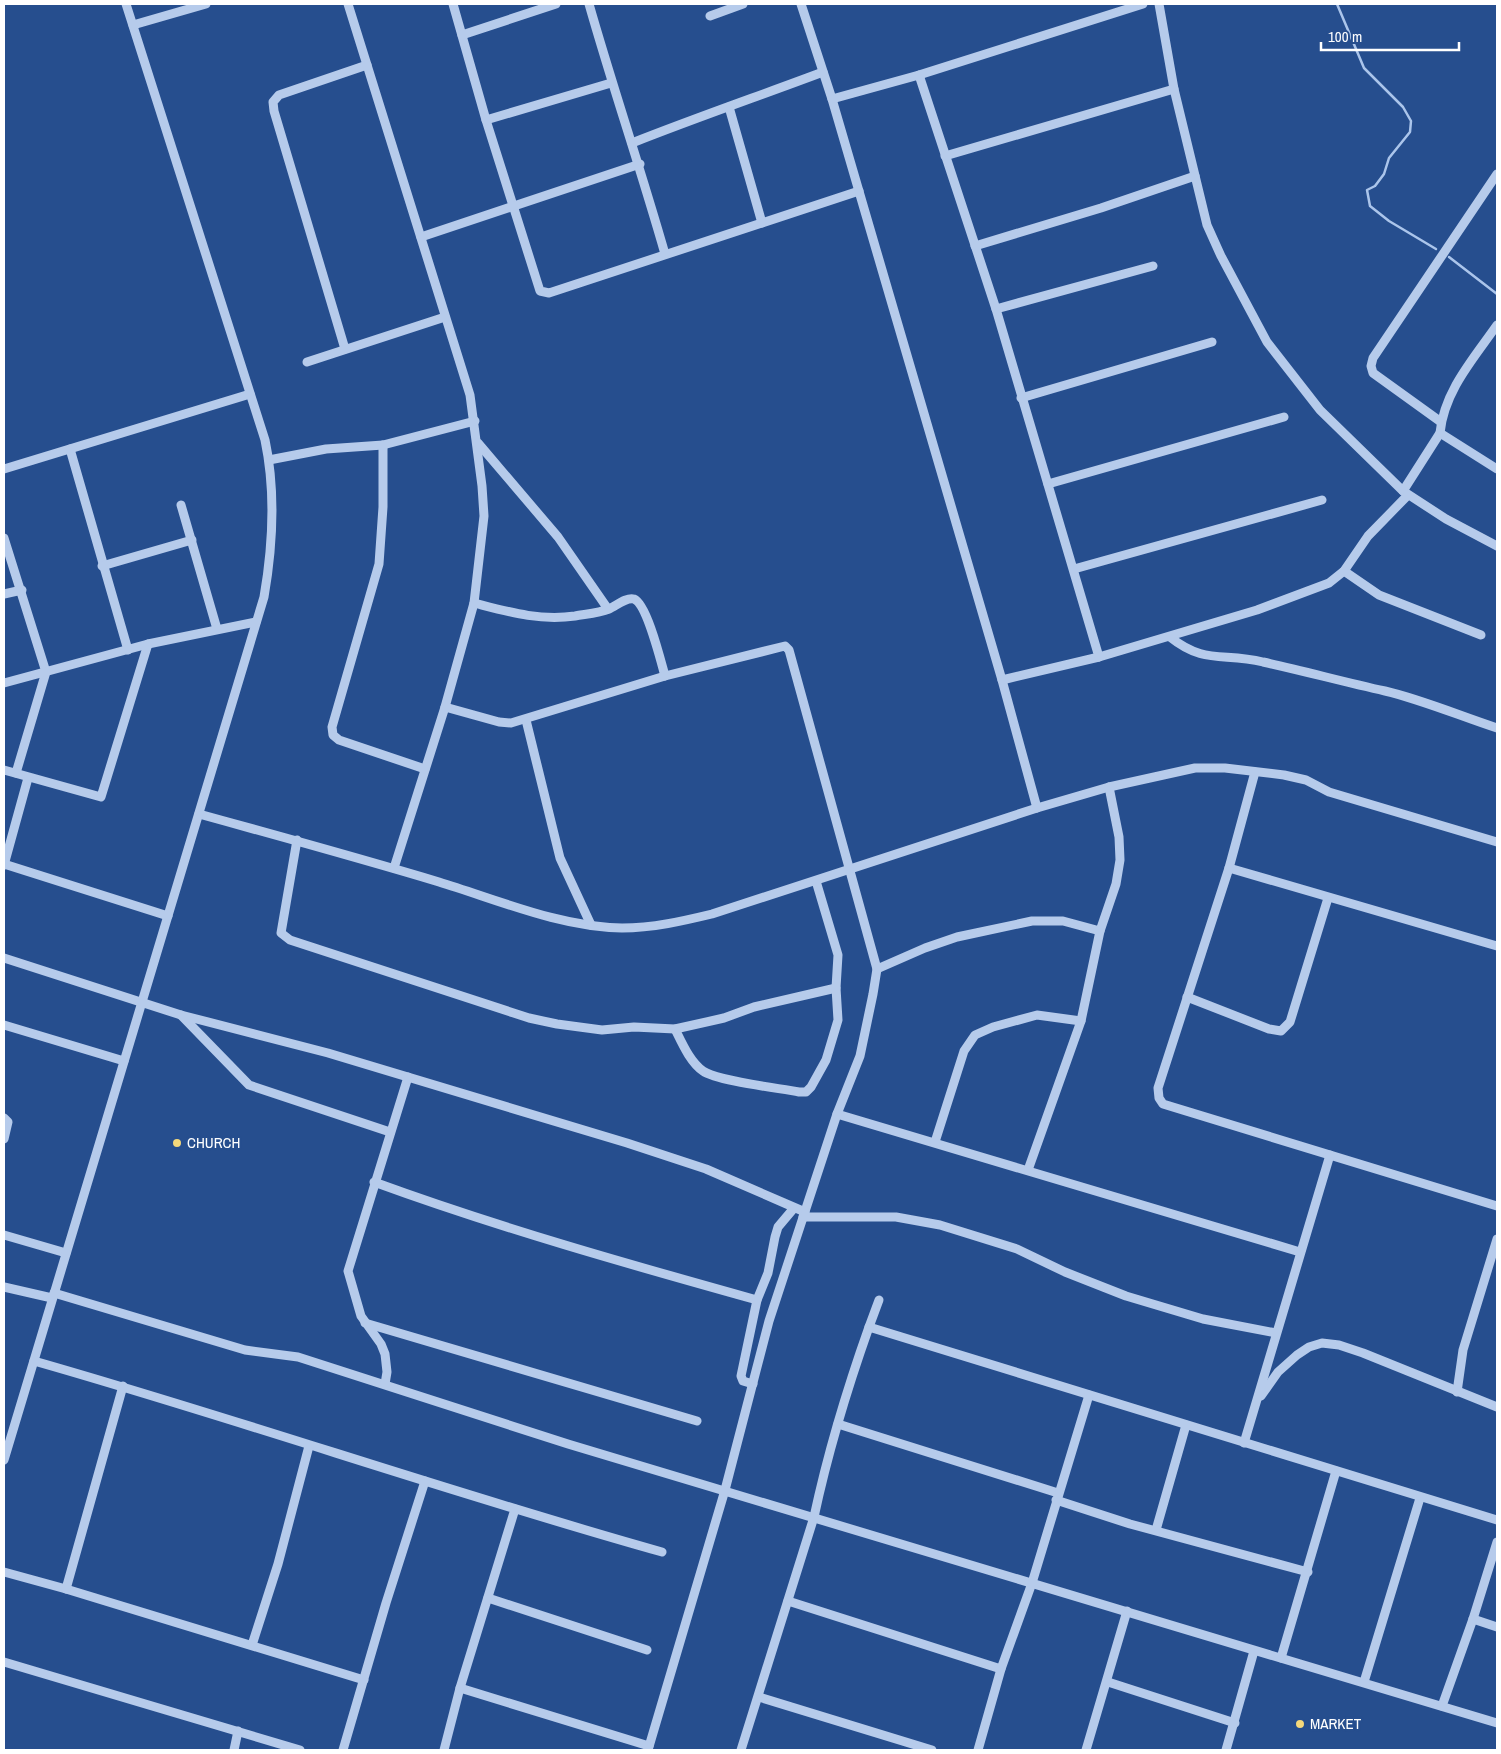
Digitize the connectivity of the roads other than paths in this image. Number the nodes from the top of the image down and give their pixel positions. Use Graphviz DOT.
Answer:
graph roads {
  1 [pos="126,4"];
  2 [pos="206,4"];
  3 [pos="348,4"];
  4 [pos="453,4"];
  5 [pos="556,4"];
  6 [pos="589,4"];
  7 [pos="743,4"];
  8 [pos="801,4"];
  9 [pos="1143,4"];
  10 [pos="1159,4"];
  11 [pos="710,16"];
  12 [pos="133,25"];
  13 [pos="462,35"];
  14 [pos="367,65"];
  15 [pos="823,72"];
  16 [pos="919,75"];
  17 [pos="611,83"];
  18 [pos="1174,89"];
  19 [pos="832,99"];
  20 [pos="729,107"];
  21 [pos="486,120"];
  22 [pos="632,143"];
  23 [pos="945,156"];
  24 [pos="640,164"];
  25 [pos="1497,174"];
  26 [pos="1195,176"];
  27 [pos="859,192"];
  28 [pos="513,205"];
  29 [pos="762,223"];
  30 [pos="421,236"];
  31 [pos="975,246"];
  32 [pos="665,254"];
  33 [pos="1153,266"];
  34 [pos="996,309"];
  35 [pos="445,317"];
  36 [pos="1497,325"];
  37 [pos="1212,342"];
  38 [pos="345,349"];
  39 [pos="307,362"];
  40 [pos="250,394"];
  41 [pos="1022,398"];
  42 [pos="1284,417"];
  43 [pos="475,421"];
  44 [pos="1441,422"];
  45 [pos="1440,433"];
  46 [pos="478,443"];
  47 [pos="383,445"];
  48 [pos="70,449"];
  49 [pos="269,460"];
  50 [pos="4,469"];
  51 [pos="1497,469"];
  52 [pos="1048,484"];
  53 [pos="1406,493"];
  54 [pos="1322,500"];
  55 [pos="181,505"];
  56 [pos="4,538"];
  57 [pos="192,540"];
  58 [pos="1497,546"];
  59 [pos="102,566"];
  60 [pos="1074,569"];
  61 [pos="1344,572"];
  62 [pos="22,590"];
  63 [pos="4,594"];
  64 [pos="474,603"];
  65 [pos="608,609"];
  66 [pos="256,622"];
  67 [pos="217,629"];
  68 [pos="1481,635"];
  69 [pos="1170,637"];
  70 [pos="148,644"];
  71 [pos="128,650"];
  72 [pos="1099,656"];
  73 [pos="46,672"];
  74 [pos="665,676"];
  75 [pos="1002,680"];
  76 [pos="4,683"];
  77 [pos="445,707"];
  78 [pos="526,720"];
  79 [pos="1497,728"];
  80 [pos="425,769"];
  81 [pos="4,770"];
  82 [pos="1255,772"];
  83 [pos="16,774"];
  84 [pos="28,778"];
  85 [pos="1109,787"];
  86 [pos="1037,808"];
  87 [pos="198,814"];
  88 [pos="297,840"];
  89 [pos="1497,842"];
  90 [pos="4,864"];
  91 [pos="394,868"];
  92 [pos="1229,868"];
  93 [pos="850,870"];
  94 [pos="816,881"];
  95 [pos="1328,898"];
  96 [pos="168,916"];
  97 [pos="591,925"];
  98 [pos="1100,931"];
  99 [pos="1497,946"];
  100 [pos="4,958"];
  101 [pos="876,969"];
  102 [pos="836,988"];
  103 [pos="1187,997"];
  104 [pos="141,1001"];
  105 [pos="181,1016"];
  106 [pos="1081,1021"];
  107 [pos="4,1025"];
  108 [pos="675,1029"];
  109 [pos="124,1061"];
  110 [pos="408,1077"];
  111 [pos="837,1114"];
  112 [pos="4,1118"];
  113 [pos="390,1132"];
  114 [pos="4,1139"];
  115 [pos="935,1142"];
  116 [pos="1330,1155"];
  117 [pos="1028,1170"];
  118 [pos="374,1182"];
  119 [pos="1497,1206"];
  120 [pos="794,1208"];
  121 [pos="804,1214"];
  122 [pos="4,1235"];
  123 [pos="1497,1239"];
  124 [pos="1300,1252"];
  125 [pos="66,1253"];
  126 [pos="4,1287"];
  127 [pos="53,1295"];
  128 [pos="757,1300"];
  129 [pos="879,1300"];
  130 [pos="366,1323"];
  131 [pos="869,1327"];
  132 [pos="1276,1333"];
  133 [pos="34,1361"];
  134 [pos="385,1384"];
  135 [pos="753,1384"];
  136 [pos="123,1386"];
  137 [pos="1457,1392"];
  138 [pos="1088,1395"];
  139 [pos="1258,1400"];
  140 [pos="1497,1407"];
  141 [pos="697,1421"];
  142 [pos="838,1424"];
  143 [pos="1186,1425"];
  144 [pos="1244,1443"];
  145 [pos="309,1446"];
  146 [pos="4,1460"];
  147 [pos="1336,1471"];
  148 [pos="425,1480"];
  149 [pos="725,1490"];
  150 [pos="1057,1496"];
  151 [pos="1420,1498"];
  152 [pos="515,1509"];
  153 [pos="814,1517"];
  154 [pos="1497,1520"];
  155 [pos="1156,1530"];
  156 [pos="1497,1542"];
  157 [pos="662,1552"];
  158 [pos="4,1572"];
  159 [pos="1308,1572"];
  160 [pos="1032,1583"];
  161 [pos="66,1589"];
  162 [pos="488,1598"];
  163 [pos="788,1601"];
  164 [pos="1128,1611"];
  165 [pos="1474,1619"];
  166 [pos="1497,1627"];
  167 [pos="252,1645"];
  168 [pos="647,1650"];
  169 [pos="1254,1651"];
  170 [pos="1281,1658"];
  171 [pos="4,1662"];
  172 [pos="1001,1669"];
  173 [pos="364,1680"];
  174 [pos="1108,1682"];
  175 [pos="1364,1682"];
  176 [pos="460,1688"];
  177 [pos="759,1697"];
  178 [pos="1442,1706"];
  179 [pos="1235,1723"];
  180 [pos="1497,1723"];
  181 [pos="238,1731"];
  182 [pos="649,1748"];
  183 [pos="234,1750"];
  184 [pos="300,1750"];
  185 [pos="344,1750"];
  186 [pos="444,1750"];
  187 [pos="741,1750"];
  188 [pos="932,1750"];
  189 [pos="978,1750"];
  190 [pos="1086,1750"];
  191 [pos="1226,1750"];
  1 -- 12 [label="street"];
  2 -- 12 [label="street"];
  3 -- 14 [label="street"];
  4 -- 13 [label="street"];
  5 -- 13 [label="street"];
  6 -- 17 [label="street"];
  7 -- 11 [label="street"];
  8 -- 15 [label="street"];
  9 -- 16 [label="street"];
  10 -- 18 [label="street"];
  12 -- 40 [label="street"];
  13 -- 21 [label="street"];
  14 -- 30 [label="street"];
  14 -- 38 [label="street"];
  15 -- 19 [label="street"];
  15 -- 20 [label="street"];
  16 -- 19 [label="street"];
  16 -- 23 [label="street"];
  17 -- 21 [label="street"];
  17 -- 22 [label="street"];
  18 -- 23 [label="street"];
  18 -- 26 [label="street"];
  19 -- 27 [label="street"];
  20 -- 22 [label="street"];
  20 -- 29 [label="street"];
  21 -- 28 [label="street"];
  22 -- 24 [label="street"];
  23 -- 31 [label="street"];
  24 -- 28 [label="street"];
  24 -- 32 [label="street"];
  25 -- 44 [label="street"];
  26 -- 31 [label="street"];
  26 -- 53 [label="street"];
  27 -- 29 [label="street"];
  27 -- 75 [label="street"];
  28 -- 30 [label="street"];
  28 -- 32 [label="street"];
  29 -- 32 [label="street"];
  30 -- 35 [label="street"];
  31 -- 34 [label="street"];
  33 -- 34 [label="street"];
  34 -- 41 [label="street"];
  35 -- 38 [label="street"];
  35 -- 43 [label="street"];
  36 -- 44 [label="street"];
  37 -- 41 [label="street"];
  38 -- 39 [label="street"];
  40 -- 48 [label="street"];
  40 -- 49 [label="street"];
  41 -- 52 [label="street"];
  42 -- 52 [label="street"];
  43 -- 46 [label="street"];
  43 -- 47 [label="street"];
  44 -- 45 [label="street"];
  45 -- 51 [label="street"];
  45 -- 53 [label="street"];
  46 -- 64 [label="street"];
  46 -- 65 [label="street"];
  47 -- 49 [label="street"];
  47 -- 80 [label="street"];
  48 -- 50 [label="street"];
  48 -- 59 [label="street"];
  49 -- 66 [label="street"];
  52 -- 60 [label="street"];
  53 -- 58 [label="street"];
  53 -- 61 [label="street"];
  54 -- 60 [label="street"];
  55 -- 57 [label="street"];
  56 -- 62 [label="street"];
  57 -- 59 [label="street"];
  57 -- 67 [label="street"];
  59 -- 71 [label="street"];
  60 -- 72 [label="street"];
  61 -- 68 [label="street"];
  61 -- 69 [label="street"];
  62 -- 63 [label="street"];
  62 -- 73 [label="street"];
  64 -- 65 [label="street"];
  64 -- 77 [label="street"];
  65 -- 74 [label="street"];
  66 -- 67 [label="street"];
  66 -- 87 [label="street"];
  67 -- 70 [label="street"];
  69 -- 72 [label="street"];
  69 -- 79 [label="street"];
  70 -- 71 [label="street"];
  70 -- 84 [label="street"];
  71 -- 73 [label="street"];
  72 -- 75 [label="street"];
  73 -- 76 [label="street"];
  73 -- 83 [label="street"];
  74 -- 78 [label="street"];
  74 -- 93 [label="street"];
  75 -- 86 [label="street"];
  77 -- 78 [label="street"];
  77 -- 80 [label="street"];
  78 -- 97 [label="street"];
  80 -- 91 [label="street"];
  81 -- 83 [label="street"];
  82 -- 85 [label="street"];
  82 -- 89 [label="street"];
  82 -- 92 [label="street"];
  83 -- 84 [label="street"];
  84 -- 90 [label="street"];
  85 -- 86 [label="street"];
  85 -- 98 [label="street"];
  86 -- 93 [label="street"];
  87 -- 88 [label="street"];
  87 -- 96 [label="street"];
  88 -- 91 [label="street"];
  88 -- 108 [label="street"];
  90 -- 96 [label="street"];
  91 -- 97 [label="street"];
  92 -- 95 [label="street"];
  92 -- 103 [label="street"];
  93 -- 94 [label="street"];
  93 -- 101 [label="street"];
  94 -- 97 [label="street"];
  94 -- 102 [label="street"];
  95 -- 99 [label="street"];
  95 -- 103 [label="street"];
  96 -- 104 [label="street"];
  98 -- 101 [label="street"];
  98 -- 106 [label="street"];
  100 -- 104 [label="street"];
  101 -- 111 [label="street"];
  102 -- 108 [label="street"];
  102 -- 108 [label="street"];
  103 -- 116 [label="street"];
  104 -- 105 [label="street"];
  104 -- 109 [label="street"];
  105 -- 110 [label="street"];
  105 -- 113 [label="street"];
  106 -- 115 [label="street"];
  106 -- 117 [label="street"];
  107 -- 109 [label="street"];
  109 -- 125 [label="street"];
  110 -- 113 [label="street"];
  110 -- 120 [label="street"];
  111 -- 115 [label="street"];
  111 -- 121 [label="street"];
  112 -- 114 [label="street"];
  113 -- 118 [label="street"];
  115 -- 117 [label="street"];
  116 -- 119 [label="street"];
  116 -- 124 [label="street"];
  117 -- 124 [label="street"];
  118 -- 128 [label="street"];
  118 -- 130 [label="street"];
  120 -- 121 [label="street"];
  120 -- 128 [label="street"];
  121 -- 132 [label="street"];
  121 -- 135 [label="street"];
  122 -- 125 [label="street"];
  123 -- 137 [label="street"];
  124 -- 132 [label="street"];
  125 -- 127 [label="street"];
  126 -- 127 [label="street"];
  127 -- 133 [label="street"];
  127 -- 134 [label="street"];
  128 -- 135 [label="street"];
  129 -- 131 [label="street"];
  130 -- 134 [label="street"];
  130 -- 141 [label="street"];
  131 -- 138 [label="street"];
  131 -- 142 [label="street"];
  132 -- 139 [label="street"];
  133 -- 136 [label="street"];
  133 -- 146 [label="street"];
  134 -- 149 [label="street"];
  135 -- 149 [label="street"];
  136 -- 145 [label="street"];
  136 -- 161 [label="street"];
  137 -- 139 [label="street"];
  137 -- 140 [label="street"];
  138 -- 143 [label="street"];
  138 -- 150 [label="street"];
  139 -- 144 [label="street"];
  142 -- 150 [label="street"];
  142 -- 153 [label="street"];
  143 -- 144 [label="street"];
  143 -- 155 [label="street"];
  144 -- 147 [label="street"];
  145 -- 148 [label="street"];
  145 -- 167 [label="street"];
  147 -- 151 [label="street"];
  147 -- 159 [label="street"];
  148 -- 152 [label="street"];
  148 -- 173 [label="street"];
  149 -- 153 [label="street"];
  149 -- 182 [label="street"];
  150 -- 155 [label="street"];
  150 -- 160 [label="street"];
  151 -- 154 [label="street"];
  151 -- 175 [label="street"];
  152 -- 157 [label="street"];
  152 -- 162 [label="street"];
  153 -- 160 [label="street"];
  153 -- 163 [label="street"];
  155 -- 159 [label="street"];
  156 -- 165 [label="street"];
  158 -- 161 [label="street"];
  159 -- 170 [label="street"];
  160 -- 164 [label="street"];
  160 -- 172 [label="street"];
  161 -- 167 [label="street"];
  162 -- 168 [label="street"];
  162 -- 176 [label="street"];
  163 -- 172 [label="street"];
  163 -- 177 [label="street"];
  164 -- 169 [label="street"];
  164 -- 174 [label="street"];
  165 -- 166 [label="street"];
  165 -- 178 [label="street"];
  167 -- 173 [label="street"];
  169 -- 170 [label="street"];
  169 -- 179 [label="street"];
  170 -- 175 [label="street"];
  171 -- 181 [label="street"];
  172 -- 189 [label="street"];
  173 -- 185 [label="street"];
  174 -- 179 [label="street"];
  174 -- 190 [label="street"];
  175 -- 178 [label="street"];
  176 -- 182 [label="street"];
  176 -- 186 [label="street"];
  177 -- 187 [label="street"];
  177 -- 188 [label="street"];
  178 -- 180 [label="street"];
  179 -- 191 [label="street"];
  181 -- 183 [label="street"];
  181 -- 184 [label="street"];
}
